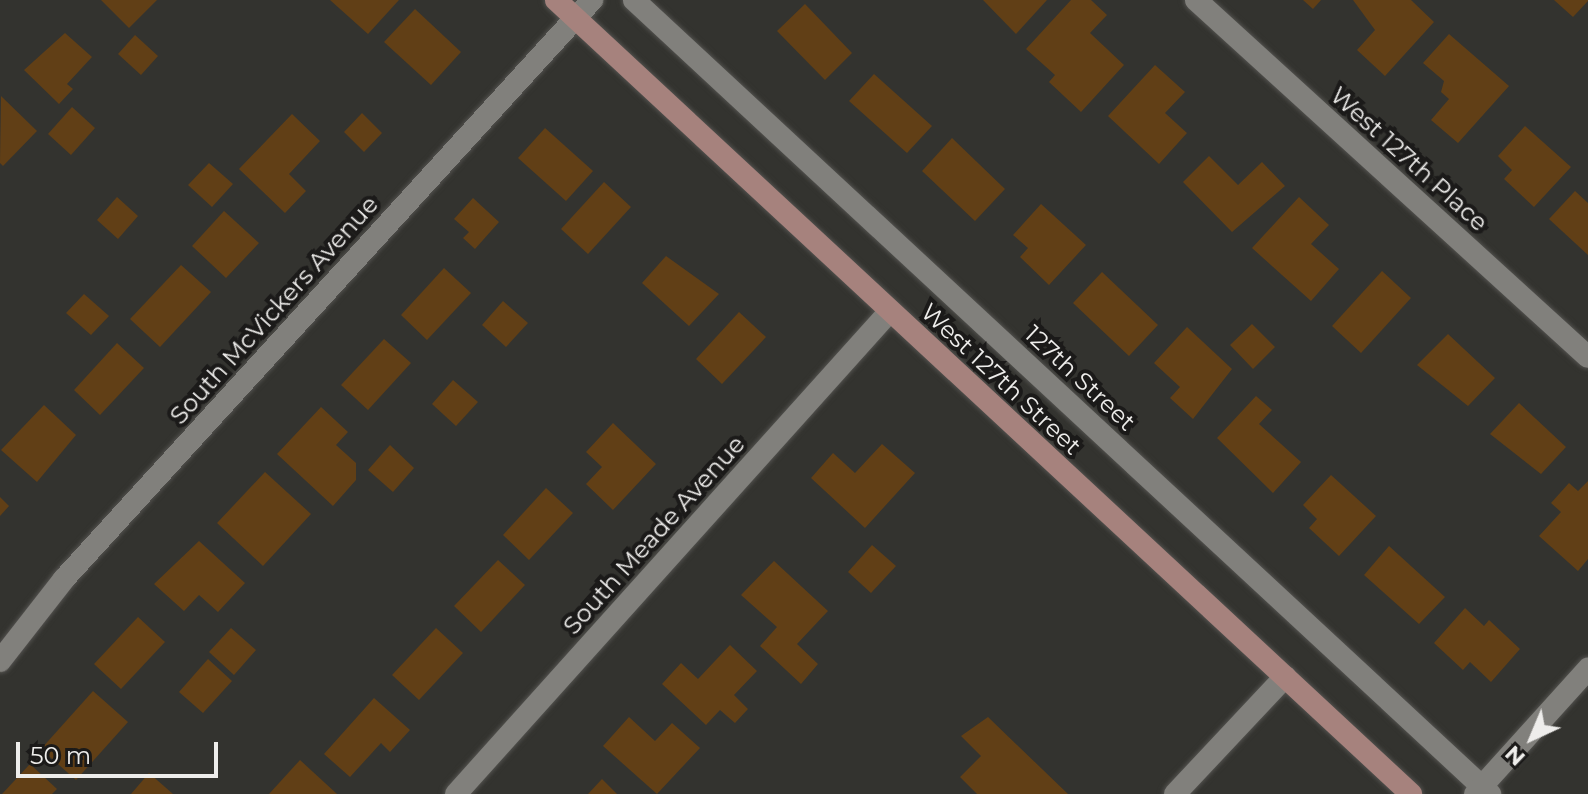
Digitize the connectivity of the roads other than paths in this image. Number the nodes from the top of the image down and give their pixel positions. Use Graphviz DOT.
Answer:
graph roads {
  1 [pos="556,0"];
  2 [pos="592,0"];
  3 [pos="634,0"];
  4 [pos="1196,0"];
  5 [pos="576,18"];
  6 [pos="890,311"];
  7 [pos="1588,357"];
  8 [pos="0,661"];
  9 [pos="1588,669"];
  10 [pos="1285,677"];
  11 [pos="1482,791"];
  12 [pos="456,794"];
  13 [pos="1175,794"];
  14 [pos="1411,794"];
  1 -- 5 [label="main road, West 127th Street"];
  2 -- 5 [label="street, South McVickers Avenue"];
  3 -- 11 [label="street, 127th Street"];
  4 -- 7 [label="street, West 127th Place"];
  5 -- 6 [label="main road, West 127th Street"];
  5 -- 8 [label="street, South McVickers Avenue"];
  6 -- 10 [label="main road, West 127th Street"];
  6 -- 12 [label="street, South Meade Avenue"];
  9 -- 11 [label="street"];
  10 -- 13 [label="street"];
  10 -- 14 [label="main road, West 127th Street"];
}
